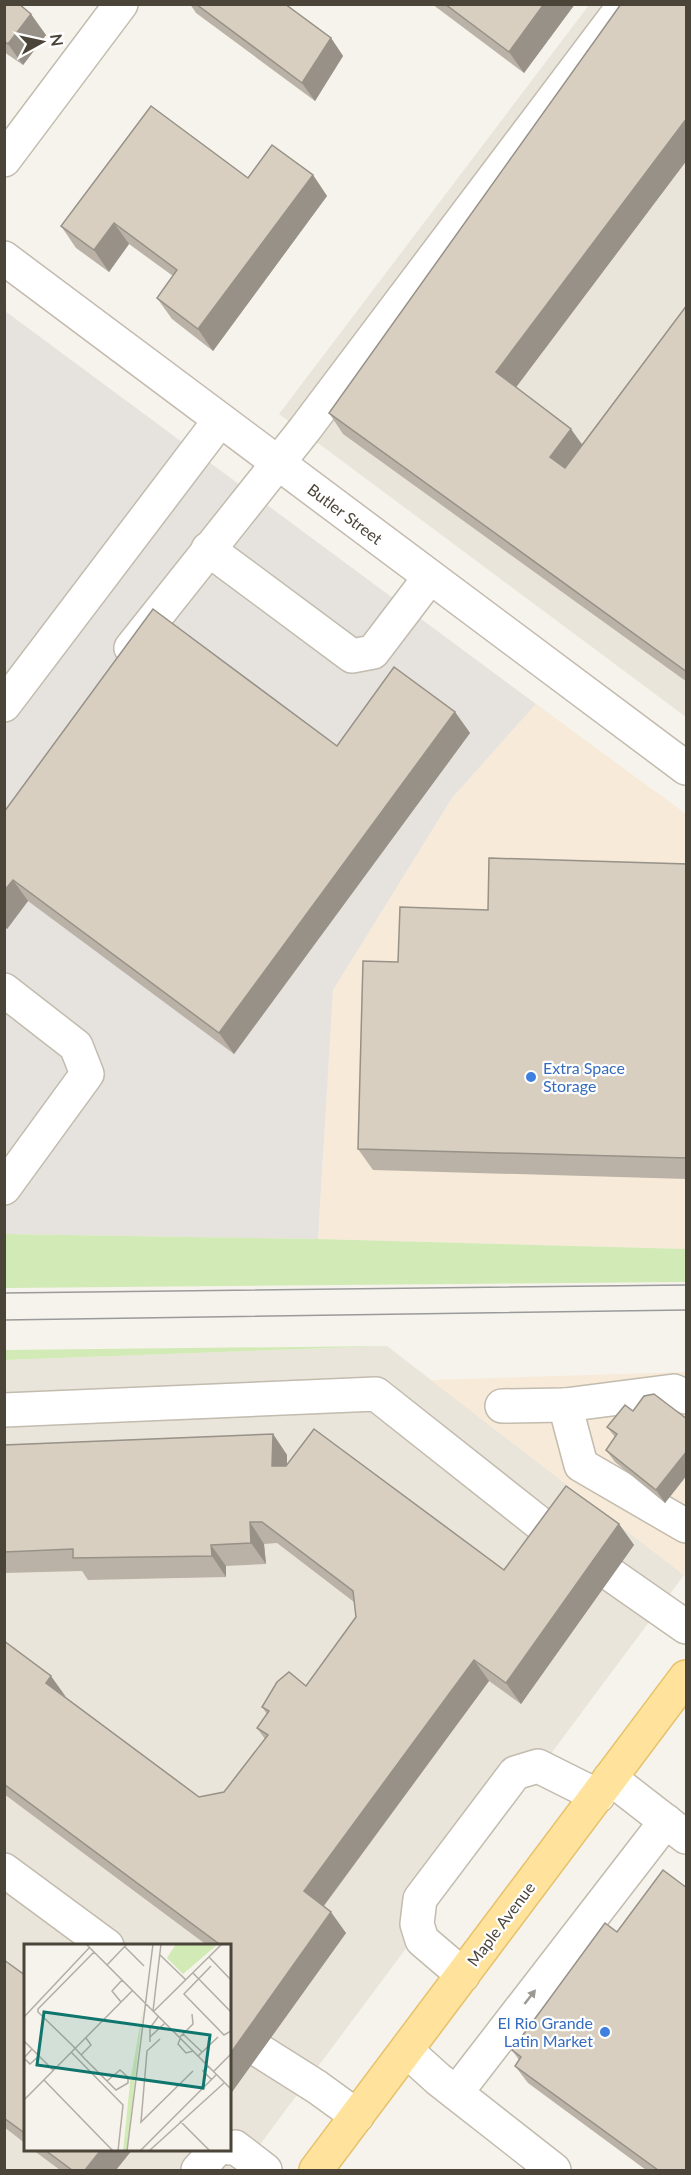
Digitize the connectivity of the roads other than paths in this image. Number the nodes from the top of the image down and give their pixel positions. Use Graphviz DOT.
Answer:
graph roads {
  1 [pos="625,4"];
  2 [pos="115,7"];
  3 [pos="4,160"];
  4 [pos="4,258"];
  5 [pos="220,420"];
  6 [pos="277,463"];
  7 [pos="208,549"];
  8 [pos="430,577"];
  9 [pos="111,674"];
  10 [pos="4,705"];
  11 [pos="687,768"];
  12 [pos="4,990"];
  13 [pos="4,1188"];
  14 [pos="687,1397"];
  15 [pos="565,1405"];
  16 [pos="502,1406"];
  17 [pos="4,1410"];
  18 [pos="687,1526"];
  19 [pos="558,1538"];
  20 [pos="613,1576"];
  21 [pos="687,1627"];
  22 [pos="687,1677"];
  23 [pos="604,1787"];
  24 [pos="676,1829"];
  25 [pos="4,1870"];
  26 [pos="104,1944"];
  27 [pos="463,1975"];
  28 [pos="407,2051"];
  29 [pos="260,2052"];
  30 [pos="456,2093"];
  31 [pos="357,2116"];
  32 [pos="231,2148"];
  33 [pos="215,2151"];
  34 [pos="198,2170"];
  35 [pos="265,2170"];
  36 [pos="316,2170"];
  37 [pos="554,2170"];
  1 -- 6 [label="street"];
  2 -- 3 [label="street"];
  4 -- 5 [label="street, Butler Street"];
  5 -- 6 [label="street, Butler Street"];
  5 -- 10 [label="street"];
  6 -- 7 [label="street"];
  6 -- 8 [label="street, Butler Street"];
  7 -- 8 [label="street"];
  7 -- 9 [label="street"];
  8 -- 11 [label="street, Butler Street"];
  12 -- 13 [label="street"];
  14 -- 15 [label="street"];
  15 -- 16 [label="street"];
  15 -- 18 [label="street"];
  17 -- 19 [label="street"];
  20 -- 21 [label="street"];
  22 -- 23 [label="main road, Maple Avenue"];
  23 -- 24 [label="street"];
  23 -- 27 [label="main road, Maple Avenue"];
  23 -- 27 [label="street"];
  30 -- 24 [label="street, one-way"];
  25 -- 26 [label="street"];
  27 -- 28 [label="main road, Maple Avenue"];
  28 -- 30 [label="street"];
  28 -- 31 [label="main road, Maple Avenue"];
  29 -- 31 [label="street"];
  30 -- 37 [label="street"];
  31 -- 36 [label="main road, Maple Avenue"];
  32 -- 35 [label="street"];
  33 -- 34 [label="street"];
}
